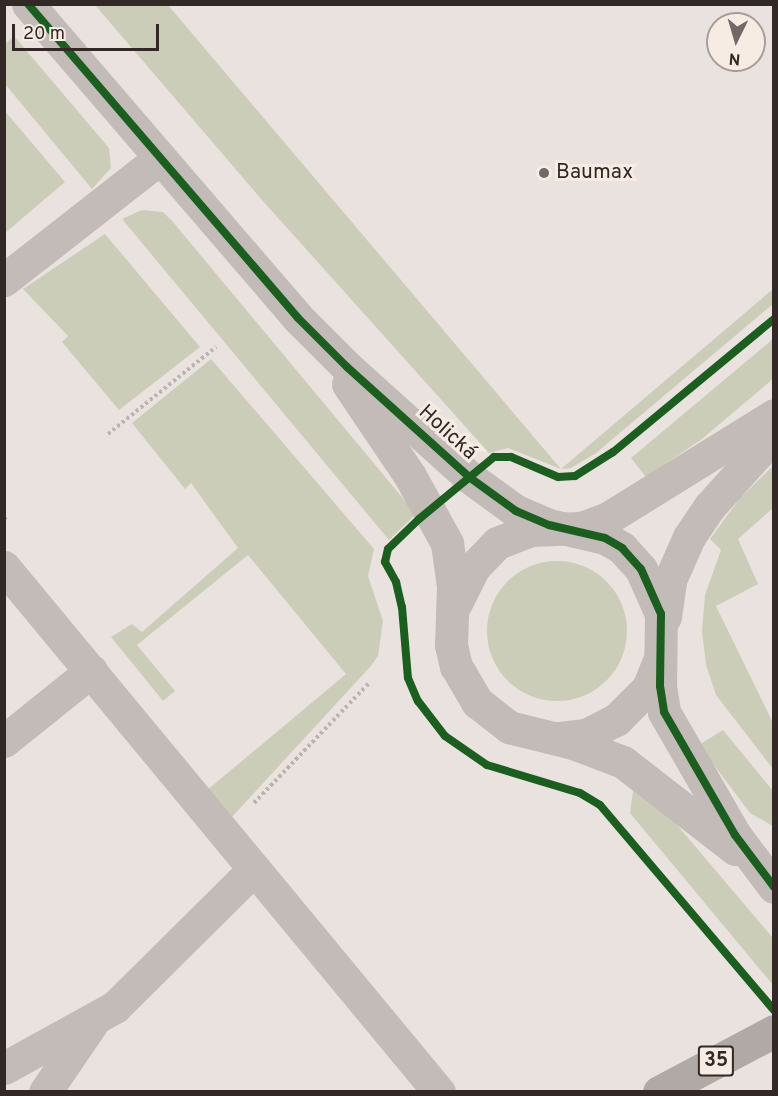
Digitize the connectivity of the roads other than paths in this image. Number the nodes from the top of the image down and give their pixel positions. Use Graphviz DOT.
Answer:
graph roads {
  1 [pos="28,4"];
  2 [pos="160,158"];
  3 [pos="4,280"];
  4 [pos="298,318"];
  5 [pos="774,415"];
  6 [pos="774,435"];
  7 [pos="567,527"];
  8 [pos="4,567"];
  9 [pos="451,625"];
  10 [pos="662,645"];
  11 [pos="91,671"];
  12 [pos="546,738"];
  13 [pos="4,741"];
  14 [pos="254,869"];
  15 [pos="772,885"];
  16 [pos="94,1019"];
  17 [pos="774,1031"];
  18 [pos="4,1068"];
  19 [pos="45,1092"];
  20 [pos="439,1092"];
  21 [pos="659,1092"];
  1 -- 2 [label="street, Holická"];
  2 -- 3 [label="street"];
  2 -- 4 [label="street, Holická"];
  4 -- 7 [label="street, Holická"];
  4 -- 9 [label="street, Holická"];
  5 -- 7 [label="street"];
  6 -- 10 [label="street"];
  7 -- 9 [label="street, Holická"];
  7 -- 10 [label="street, Holická"];
  8 -- 11 [label="street"];
  9 -- 12 [label="street, Holická"];
  10 -- 12 [label="street, Holická"];
  10 -- 15 [label="street, Holická"];
  11 -- 13 [label="street"];
  11 -- 14 [label="street"];
  12 -- 15 [label="street, Holická"];
  14 -- 16 [label="street"];
  14 -- 20 [label="street"];
  16 -- 18 [label="street"];
  16 -- 19 [label="street"];
  17 -- 21 [label="main road, 35"];
}
